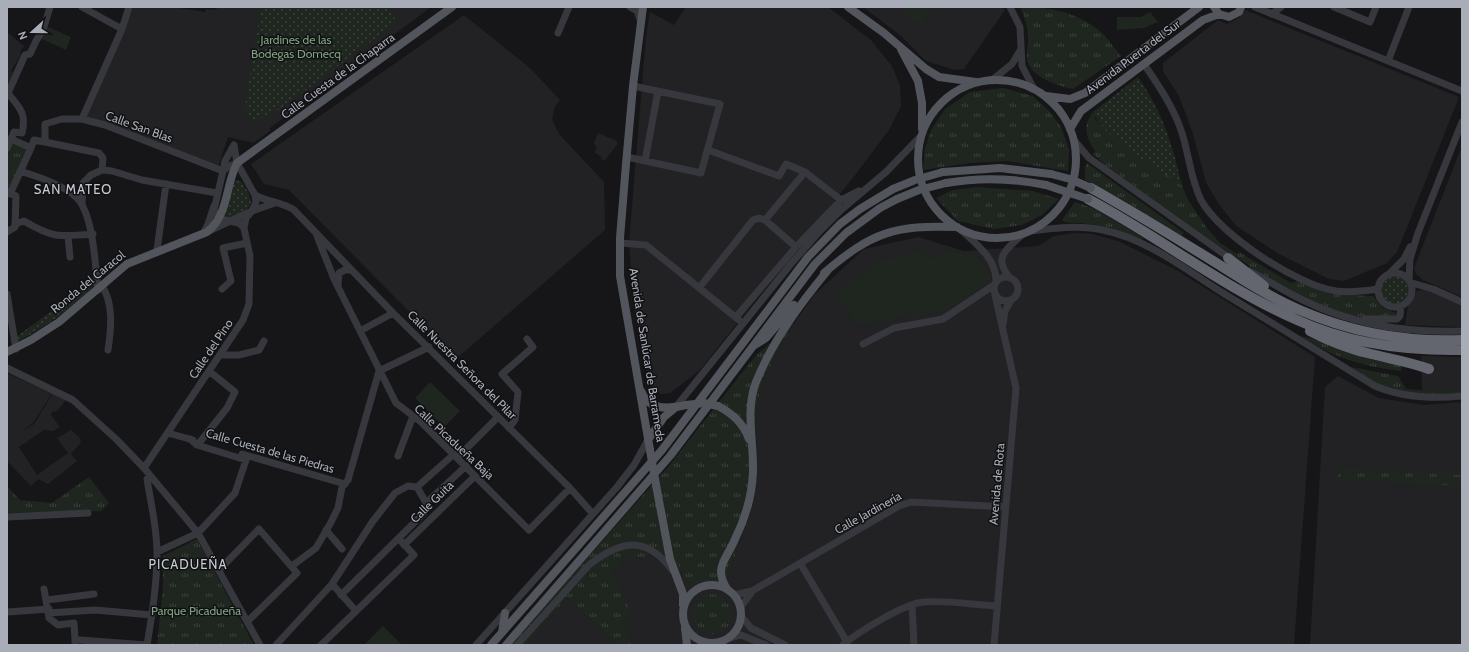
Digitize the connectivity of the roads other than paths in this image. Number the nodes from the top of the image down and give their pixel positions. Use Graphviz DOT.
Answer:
graph roads {
  1 [pos="50,7"];
  2 [pos="82,7"];
  3 [pos="129,7"];
  4 [pos="452,7"];
  5 [pos="569,7"];
  6 [pos="630,7"];
  7 [pos="643,7"];
  8 [pos="848,7"];
  9 [pos="1010,7"];
  10 [pos="1199,7"];
  11 [pos="1241,7"];
  12 [pos="1255,7"];
  13 [pos="1281,7"];
  14 [pos="1334,7"];
  15 [pos="1376,7"];
  16 [pos="1409,7"];
  17 [pos="1217,11"];
  18 [pos="1272,14"];
  19 [pos="641,22"];
  20 [pos="122,29"];
  21 [pos="558,33"];
  22 [pos="901,49"];
  23 [pos="1021,49"];
  24 [pos="1388,61"];
  25 [pos="1144,64"];
  26 [pos="992,80"];
  27 [pos="978,82"];
  28 [pos="633,86"];
  29 [pos="1033,87"];
  30 [pos="658,91"];
  31 [pos="1462,91"];
  32 [pos="8,92"];
  33 [pos="1046,96"];
  34 [pos="82,119"];
  35 [pos="1462,122"];
  36 [pos="1070,129"];
  37 [pos="10,131"];
  38 [pos="920,134"];
  39 [pos="11,139"];
  40 [pos="1074,140"];
  41 [pos="46,142"];
  42 [pos="7,148"];
  43 [pos="31,148"];
  44 [pos="708,150"];
  45 [pos="627,157"];
  46 [pos="645,161"];
  47 [pos="237,163"];
  48 [pos="102,170"];
  49 [pos="20,171"];
  50 [pos="223,171"];
  51 [pos="805,172"];
  52 [pos="244,176"];
  53 [pos="230,179"];
  54 [pos="873,183"];
  55 [pos="166,184"];
  56 [pos="1091,188"];
  57 [pos="9,193"];
  58 [pos="217,193"];
  59 [pos="256,194"];
  60 [pos="1088,199"];
  61 [pos="841,200"];
  62 [pos="275,203"];
  63 [pos="82,204"];
  64 [pos="215,204"];
  65 [pos="252,211"];
  66 [pos="220,219"];
  67 [pos="765,220"];
  68 [pos="233,222"];
  69 [pos="15,224"];
  70 [pos="244,228"];
  71 [pos="960,229"];
  72 [pos="7,232"];
  73 [pos="315,232"];
  74 [pos="205,233"];
  75 [pos="1026,233"];
  76 [pos="1418,233"];
  77 [pos="93,234"];
  78 [pos="68,236"];
  79 [pos="247,243"];
  80 [pos="620,243"];
  81 [pos="796,248"];
  82 [pos="157,250"];
  83 [pos="70,257"];
  84 [pos="1228,258"];
  85 [pos="351,270"];
  86 [pos="828,270"];
  87 [pos="1390,273"];
  88 [pos="1010,278"];
  89 [pos="1410,282"];
  90 [pos="338,287"];
  91 [pos="100,288"];
  92 [pos="699,288"];
  93 [pos="222,289"];
  94 [pos="995,289"];
  95 [pos="1378,289"];
  96 [pos="7,294"];
  97 [pos="1011,300"];
  98 [pos="1462,302"];
  99 [pos="1401,306"];
  100 [pos="1302,311"];
  101 [pos="393,313"];
  102 [pos="736,317"];
  103 [pos="1355,319"];
  104 [pos="1298,321"];
  105 [pos="743,323"];
  106 [pos="1003,326"];
  107 [pos="360,331"];
  108 [pos="1462,331"];
  109 [pos="527,339"];
  110 [pos="1462,340"];
  111 [pos="264,341"];
  112 [pos="863,344"];
  113 [pos="428,347"];
  114 [pos="751,348"];
  115 [pos="10,350"];
  116 [pos="108,350"];
  117 [pos="1462,350"];
  118 [pos="220,355"];
  119 [pos="7,368"];
  120 [pos="1429,369"];
  121 [pos="209,371"];
  122 [pos="379,371"];
  123 [pos="639,387"];
  124 [pos="1462,396"];
  125 [pos="675,408"];
  126 [pos="412,416"];
  127 [pos="498,417"];
  128 [pos="509,428"];
  129 [pos="168,433"];
  130 [pos="190,439"];
  131 [pos="648,440"];
  132 [pos="200,442"];
  133 [pos="751,445"];
  134 [pos="398,456"];
  135 [pos="456,456"];
  136 [pos="466,466"];
  137 [pos="144,468"];
  138 [pos="150,476"];
  139 [pos="475,476"];
  140 [pos="345,484"];
  141 [pos="417,487"];
  142 [pos="570,488"];
  143 [pos="426,503"];
  144 [pos="1006,507"];
  145 [pos="88,513"];
  146 [pos="593,514"];
  147 [pos="7,517"];
  148 [pos="326,530"];
  149 [pos="198,533"];
  150 [pos="399,539"];
  151 [pos="404,545"];
  152 [pos="342,549"];
  153 [pos="157,552"];
  154 [pos="800,563"];
  155 [pos="292,566"];
  156 [pos="219,570"];
  157 [pos="675,573"];
  158 [pos="332,584"];
  159 [pos="44,589"];
  160 [pos="727,589"];
  161 [pos="752,591"];
  162 [pos="94,594"];
  163 [pos="341,595"];
  164 [pos="734,595"];
  165 [pos="47,600"];
  166 [pos="912,605"];
  167 [pos="997,606"];
  168 [pos="684,607"];
  169 [pos="356,611"];
  170 [pos="7,612"];
  171 [pos="741,612"];
  172 [pos="49,613"];
  173 [pos="505,613"];
  174 [pos="152,615"];
  175 [pos="248,621"];
  176 [pos="685,625"];
  177 [pos="502,632"];
  178 [pos="727,639"];
  179 [pos="77,642"];
  180 [pos="706,644"];
  181 [pos="845,644"];
  182 [pos="147,645"];
  183 [pos="260,645"];
  184 [pos="276,645"];
  185 [pos="321,645"];
  186 [pos="476,645"];
  187 [pos="490,645"];
  188 [pos="506,645"];
  189 [pos="517,645"];
  190 [pos="687,645"];
  191 [pos="766,645"];
  192 [pos="785,645"];
  193 [pos="914,645"];
  194 [pos="994,645"];
  1 -- 32 [label="street"];
  2 -- 20 [label="street"];
  3 -- 20 [label="street"];
  4 -- 47 [label="main road, Calle Cuesta de la Chaparra"];
  5 -- 21 [label="street"];
  6 -- 19 [label="street"];
  7 -- 19 [label="main road, Avenida de Sanlúcar de Barrameda"];
  8 -- 22 [label="main road"];
  9 -- 23 [label="street"];
  10 -- 33 [label="main road, Avenida Puerta del Sur"];
  11 -- 17 [label="main road, Avenida Puerta del Sur"];
  12 -- 18 [label="street"];
  13 -- 18 [label="street"];
  14 -- 15 [label="street"];
  16 -- 24 [label="street"];
  17 -- 25 [label="main road, Avenida Puerta del Sur"];
  18 -- 24 [label="street"];
  19 -- 28 [label="main road, Avenida de Sanlúcar de Barrameda"];
  20 -- 34 [label="street"];
  22 -- 27 [label="main road"];
  22 -- 38 [label="main road"];
  23 -- 26 [label="street"];
  23 -- 29 [label="street"];
  24 -- 31 [label="street"];
  25 -- 36 [label="main road, Avenida Puerta del Sur"];
  25 -- 95 [label="street"];
  26 -- 27 [label="main road"];
  26 -- 29 [label="main road"];
  27 -- 38 [label="main road"];
  28 -- 30 [label="street"];
  28 -- 45 [label="main road, Avenida de Sanlúcar de Barrameda"];
  29 -- 33 [label="main road"];
  30 -- 44 [label="street"];
  30 -- 46 [label="street"];
  32 -- 37 [label="street"];
  33 -- 36 [label="main road"];
  34 -- 41 [label="street, Calle San Blas"];
  34 -- 50 [label="street, Calle San Blas"];
  35 -- 76 [label="street"];
  36 -- 40 [label="main road"];
  37 -- 39 [label="street"];
  38 -- 54 [label="street"];
  38 -- 71 [label="main road"];
  39 -- 42 [label="street"];
  39 -- 43 [label="street"];
  40 -- 75 [label="main road"];
  40 -- 84 [label="street"];
  41 -- 43 [label="street"];
  41 -- 48 [label="street"];
  43 -- 49 [label="street"];
  44 -- 46 [label="street"];
  44 -- 51 [label="street"];
  45 -- 46 [label="street"];
  45 -- 80 [label="main road, Avenida de Sanlúcar de Barrameda"];
  47 -- 50 [label="street"];
  47 -- 50 [label="street"];
  47 -- 52 [label="street"];
  47 -- 53 [label="main road"];
  48 -- 55 [label="street"];
  48 -- 63 [label="street"];
  49 -- 57 [label="street"];
  49 -- 63 [label="street"];
  50 -- 58 [label="street"];
  51 -- 61 [label="street"];
  51 -- 67 [label="street"];
  52 -- 53 [label="street"];
  52 -- 59 [label="street"];
  53 -- 66 [label="main road"];
  54 -- 61 [label="street"];
  54 -- 105 [label="street"];
  55 -- 58 [label="street"];
  55 -- 82 [label="street"];
  56 -- 100 [label="highway"];
  56 -- 177 [label="main road, bridge"];
  57 -- 69 [label="street"];
  58 -- 64 [label="street"];
  59 -- 62 [label="street, Calle Picadueña Baja"];
  59 -- 65 [label="street"];
  60 -- 104 [label="highway"];
  60 -- 114 [label="main road, bridge"];
  61 -- 81 [label="street"];
  62 -- 65 [label="street"];
  62 -- 73 [label="street, Calle Picadueña Baja"];
  63 -- 77 [label="street"];
  64 -- 66 [label="street"];
  64 -- 74 [label="street"];
  65 -- 68 [label="street"];
  65 -- 70 [label="street"];
  66 -- 68 [label="street"];
  66 -- 74 [label="main road"];
  67 -- 81 [label="street"];
  67 -- 92 [label="street"];
  68 -- 70 [label="street"];
  68 -- 74 [label="street"];
  69 -- 72 [label="street"];
  69 -- 78 [label="street"];
  70 -- 79 [label="street, Calle del Pino"];
  71 -- 75 [label="main road"];
  71 -- 86 [label="main road"];
  71 -- 94 [label="street, Avenida de Rota"];
  73 -- 85 [label="street, Calle Nuestra Señora del Pilar"];
  73 -- 90 [label="street, Calle Picadueña Baja"];
  74 -- 82 [label="main road, Ronda del Caracol"];
  75 -- 88 [label="street"];
  75 -- 124 [label="street"];
  76 -- 87 [label="street"];
  76 -- 89 [label="street"];
  77 -- 78 [label="street"];
  77 -- 91 [label="street"];
  78 -- 83 [label="street"];
  79 -- 93 [label="street"];
  79 -- 118 [label="street, Calle del Pino"];
  80 -- 92 [label="street"];
  80 -- 123 [label="main road, Avenida de Sanlúcar de Barrameda"];
  81 -- 102 [label="street"];
  82 -- 91 [label="main road, Ronda del Caracol"];
  84 -- 100 [label="highway"];
  84 -- 103 [label="street"];
  85 -- 90 [label="street"];
  85 -- 101 [label="street, Calle Nuestra Señora del Pilar"];
  86 -- 114 [label="main road"];
  86 -- 133 [label="main road"];
  87 -- 89 [label="street"];
  87 -- 95 [label="street"];
  88 -- 94 [label="street"];
  88 -- 97 [label="street"];
  89 -- 98 [label="street"];
  89 -- 99 [label="street"];
  90 -- 107 [label="street, Calle Picadueña Baja"];
  91 -- 115 [label="main road, Ronda del Caracol"];
  91 -- 116 [label="street"];
  92 -- 102 [label="street"];
  94 -- 97 [label="street"];
  94 -- 106 [label="street, Avenida de Rota"];
  94 -- 112 [label="street"];
  95 -- 99 [label="street"];
  96 -- 115 [label="street"];
  97 -- 106 [label="street, Avenida de Rota"];
  99 -- 103 [label="street"];
  100 -- 110 [label="highway"];
  101 -- 107 [label="street"];
  101 -- 113 [label="street, Calle Nuestra Señora del Pilar"];
  102 -- 105 [label="street"];
  103 -- 108 [label="street"];
  104 -- 117 [label="highway"];
  104 -- 120 [label="highway"];
  105 -- 125 [label="street"];
  106 -- 144 [label="street, Avenida de Rota"];
  107 -- 122 [label="street, Calle Picadueña Baja"];
  109 -- 128 [label="street"];
  111 -- 118 [label="street"];
  113 -- 122 [label="street"];
  113 -- 127 [label="street, Calle Nuestra Señora del Pilar"];
  114 -- 188 [label="main road"];
  118 -- 121 [label="street, Calle del Pino"];
  119 -- 137 [label="street"];
  121 -- 129 [label="street, Calle del Pino"];
  121 -- 132 [label="street"];
  122 -- 126 [label="street, Calle Picadueña Baja"];
  122 -- 140 [label="street, Calle Cuesta de las Piedras"];
  123 -- 125 [label="main road"];
  123 -- 131 [label="main road, Avenida de Sanlúcar de Barrameda"];
  125 -- 131 [label="main road"];
  125 -- 133 [label="main road, bridge"];
  126 -- 134 [label="street"];
  126 -- 135 [label="street, Calle Picadueña Baja"];
  127 -- 128 [label="street, Calle Nuestra Señora del Pilar"];
  127 -- 135 [label="street"];
  128 -- 142 [label="street, Calle Nuestra Señora del Pilar"];
  129 -- 130 [label="street, Calle Cuesta de las Piedras"];
  129 -- 137 [label="street, Calle del Pino"];
  130 -- 132 [label="street, Calle Cuesta de las Piedras"];
  130 -- 149 [label="street"];
  131 -- 146 [label="street"];
  131 -- 157 [label="main road, Avenida de Sanlúcar de Barrameda, bridge"];
  132 -- 140 [label="street, Calle Cuesta de las Piedras"];
  133 -- 160 [label="main road"];
  135 -- 136 [label="street, Calle Picadueña Baja"];
  135 -- 141 [label="street"];
  136 -- 139 [label="street, Calle Picadueña Baja"];
  136 -- 143 [label="street"];
  137 -- 138 [label="street"];
  138 -- 149 [label="street"];
  138 -- 153 [label="street"];
  139 -- 142 [label="street, Calle Picadueña Baja"];
  139 -- 151 [label="street, Calle Guita"];
  140 -- 148 [label="street"];
  141 -- 143 [label="street"];
  141 -- 158 [label="street"];
  142 -- 146 [label="street, Calle Nuestra Señora del Pilar"];
  143 -- 150 [label="street"];
  144 -- 154 [label="street, Calle Jardinería"];
  144 -- 167 [label="street, Avenida de Rota"];
  145 -- 147 [label="street"];
  146 -- 173 [label="street"];
  148 -- 152 [label="street"];
  148 -- 155 [label="street"];
  149 -- 153 [label="street"];
  149 -- 156 [label="street"];
  150 -- 151 [label="street"];
  150 -- 163 [label="street"];
  151 -- 169 [label="street"];
  153 -- 174 [label="street"];
  154 -- 161 [label="street, Calle Jardinería"];
  154 -- 181 [label="street"];
  155 -- 156 [label="street"];
  155 -- 175 [label="street"];
  156 -- 175 [label="street"];
  157 -- 168 [label="main road, Avenida de Sanlúcar de Barrameda"];
  157 -- 189 [label="street"];
  158 -- 163 [label="street"];
  158 -- 184 [label="street"];
  159 -- 165 [label="street"];
  160 -- 164 [label="main road"];
  160 -- 168 [label="main road"];
  161 -- 164 [label="street, Calle Jardinería"];
  161 -- 171 [label="street, Calle Jardinería"];
  162 -- 165 [label="street"];
  163 -- 169 [label="street"];
  164 -- 171 [label="main road"];
  165 -- 172 [label="street"];
  166 -- 167 [label="street"];
  166 -- 181 [label="street"];
  166 -- 193 [label="street"];
  167 -- 194 [label="street, Avenida de Rota"];
  168 -- 176 [label="main road"];
  169 -- 185 [label="street"];
  170 -- 172 [label="street"];
  171 -- 178 [label="main road"];
  171 -- 192 [label="street"];
  172 -- 174 [label="street"];
  172 -- 179 [label="street"];
  173 -- 177 [label="main road"];
  173 -- 186 [label="street"];
  174 -- 182 [label="street"];
  175 -- 183 [label="street"];
  176 -- 180 [label="main road"];
  176 -- 190 [label="main road"];
  177 -- 187 [label="main road"];
  178 -- 180 [label="main road"];
  178 -- 191 [label="street"];
  179 -- 182 [label="street"];
}
